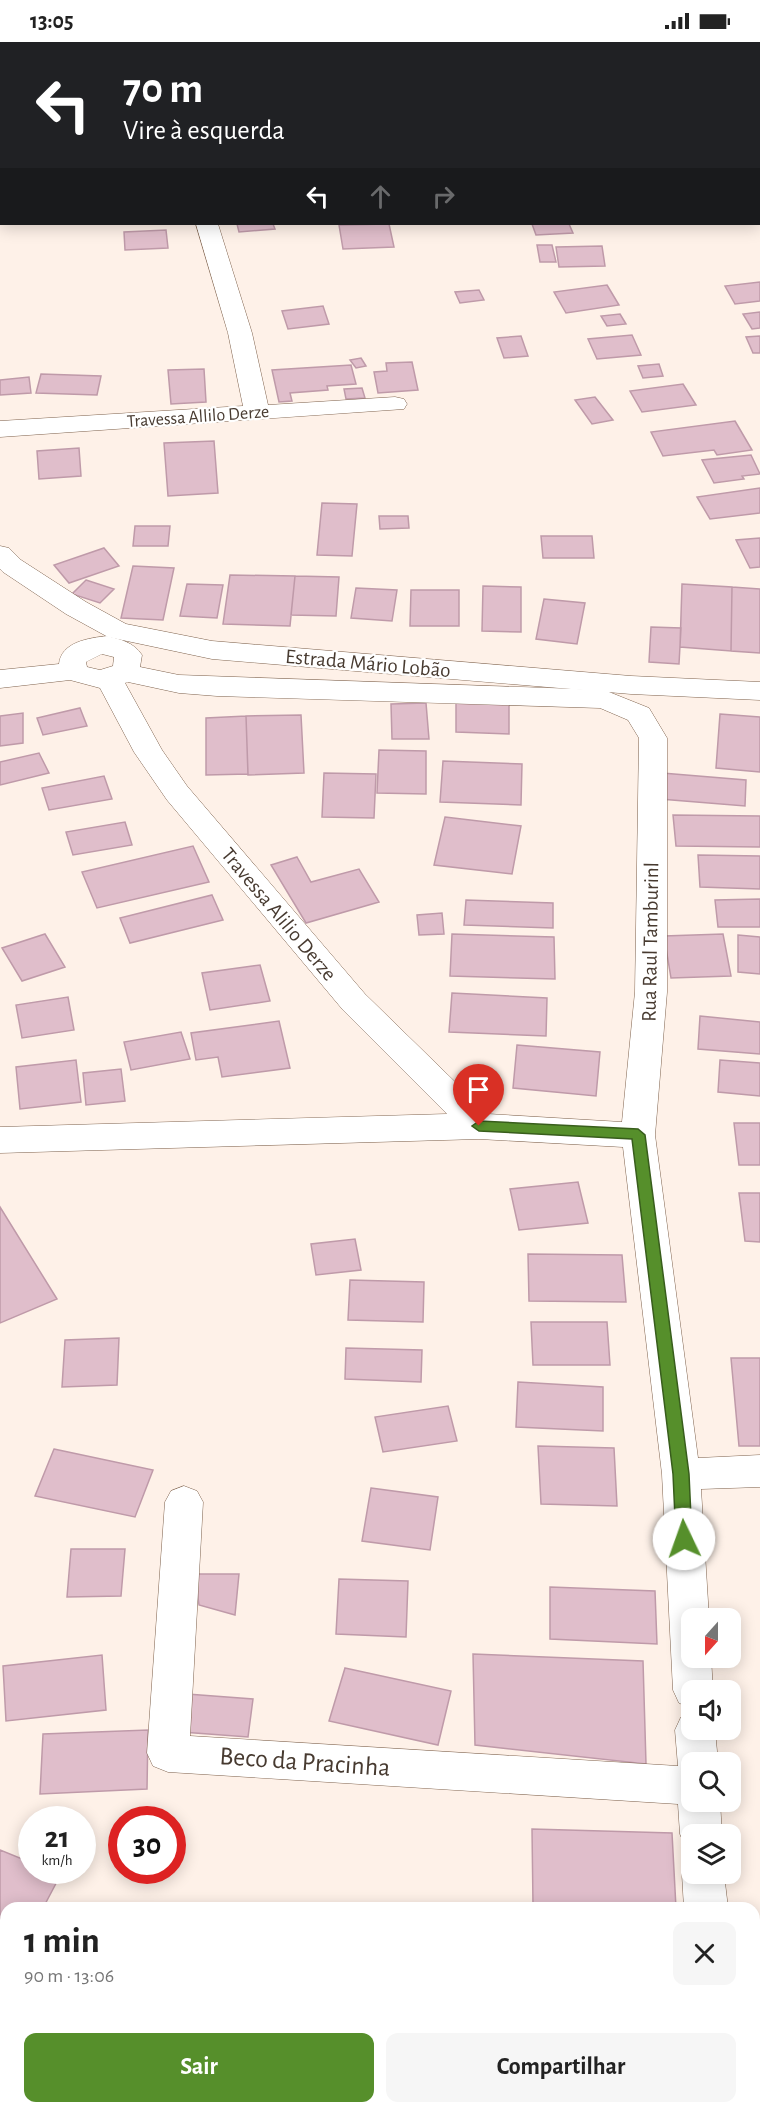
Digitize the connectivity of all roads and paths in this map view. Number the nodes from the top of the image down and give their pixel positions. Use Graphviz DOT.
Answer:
graph roads {
  1 [pos="207,225"];
  2 [pos="395,404"];
  3 [pos="257,412"];
  4 [pos="0,429"];
  5 [pos="0,554"];
  6 [pos="113,638"];
  7 [pos="74,671"];
  8 [pos="116,676"];
  9 [pos="0,679"];
  10 [pos="760,691"];
  11 [pos="479,1126"];
  12 [pos="638,1135"];
  13 [pos="0,1140"];
  14 [pos="760,1471"];
  15 [pos="681,1474"];
  16 [pos="184,1502"];
  17 [pos="692,1680"];
  18 [pos="681,1785"];
  19 [pos="704,1884"];
  20 [pos="705,1902"];
  1 -- 3 [label="street"];
  2 -- 3 [label="street, Travessa Allilo Derze"];
  3 -- 4 [label="street, Travessa Allilo Derze"];
  5 -- 6 [label="street, Estrada Mário Lobão"];
  6 -- 7 [label="street"];
  6 -- 8 [label="street, Travessa Alilio Derze"];
  6 -- 10 [label="street, Estrada Mário Lobão"];
  7 -- 8 [label="street, Rua Raul Tamburinl"];
  7 -- 9 [label="street"];
  8 -- 11 [label="street, Travessa Alilio Derze"];
  8 -- 12 [label="street, Rua Raul Tamburinl"];
  11 -- 12 [label="street"];
  11 -- 13 [label="street"];
  12 -- 15 [label="street, Rua Raul Tamburinl"];
  14 -- 15 [label="street"];
  15 -- 17 [label="street, Rua Raul Tamburinl"];
  16 -- 18 [label="street, Beco da Pracinha"];
  19 -- 20 [label="street"];
}
